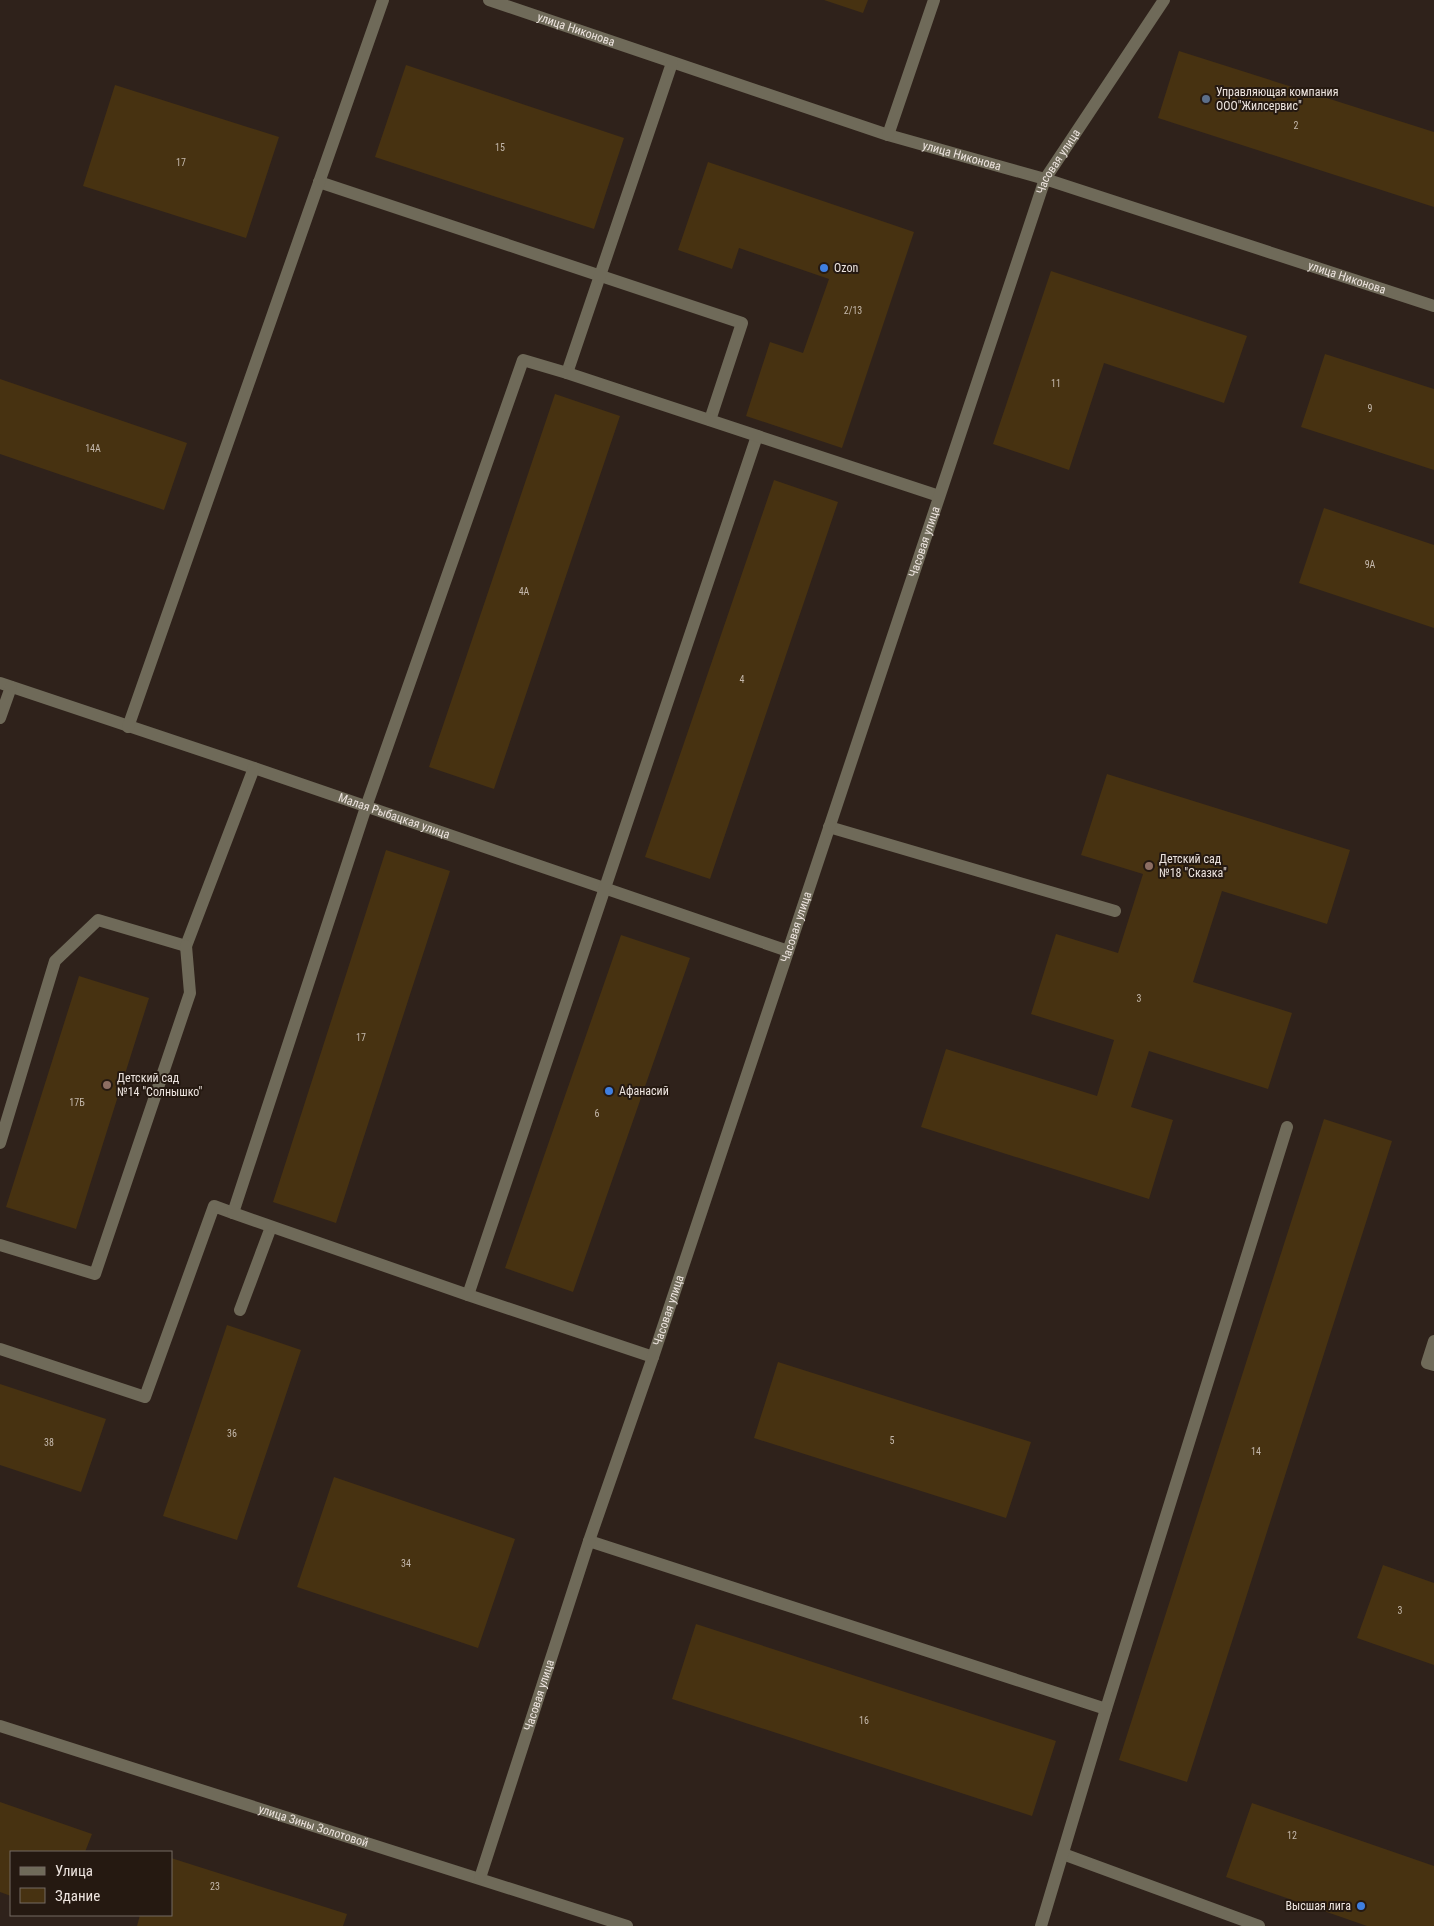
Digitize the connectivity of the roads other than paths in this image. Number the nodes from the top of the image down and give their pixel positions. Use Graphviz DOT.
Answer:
graph roads {
  1 [pos="383,0"];
  2 [pos="489,0"];
  3 [pos="934,0"];
  4 [pos="1164,0"];
  5 [pos="672,63"];
  6 [pos="888,135"];
  7 [pos="1045,179"];
  8 [pos="319,182"];
  9 [pos="600,276"];
  10 [pos="1434,306"];
  11 [pos="568,373"];
  12 [pos="710,420"];
  13 [pos="757,436"];
  14 [pos="939,496"];
  15 [pos="6,685"];
  16 [pos="0,718"];
  17 [pos="128,727"];
  18 [pos="254,768"];
  19 [pos="366,807"];
  20 [pos="829,827"];
  21 [pos="606,889"];
  22 [pos="1115,911"];
  23 [pos="186,946"];
  24 [pos="788,952"];
  25 [pos="1287,1127"];
  26 [pos="0,1143"];
  27 [pos="233,1213"];
  28 [pos="271,1226"];
  29 [pos="0,1245"];
  30 [pos="468,1295"];
  31 [pos="240,1310"];
  32 [pos="1434,1340"];
  33 [pos="0,1349"];
  34 [pos="653,1357"];
  35 [pos="1434,1365"];
  36 [pos="589,1541"];
  37 [pos="1106,1709"];
  38 [pos="0,1726"];
  39 [pos="1063,1854"];
  40 [pos="480,1878"];
  41 [pos="627,1926"];
  42 [pos="1041,1926"];
  43 [pos="1259,1926"];
  1 -- 8 [label="street"];
  2 -- 5 [label="street, улица Никонова"];
  3 -- 6 [label="street"];
  4 -- 7 [label="street, Часовая улица"];
  5 -- 6 [label="street, улица Никонова"];
  5 -- 9 [label="street"];
  6 -- 7 [label="street, улица Никонова"];
  7 -- 10 [label="street, улица Никонова"];
  7 -- 14 [label="street, Часовая улица"];
  8 -- 9 [label="street"];
  8 -- 17 [label="street"];
  9 -- 11 [label="street"];
  9 -- 12 [label="street"];
  11 -- 12 [label="street"];
  11 -- 19 [label="street"];
  12 -- 13 [label="street"];
  13 -- 14 [label="street"];
  13 -- 21 [label="street"];
  14 -- 20 [label="street, Часовая улица"];
  15 -- 16 [label="street"];
  15 -- 17 [label="street, Малая Рыбацкая улица"];
  17 -- 18 [label="street, Малая Рыбацкая улица"];
  18 -- 19 [label="street, Малая Рыбацкая улица"];
  18 -- 23 [label="street"];
  19 -- 21 [label="street, Малая Рыбацкая улица"];
  19 -- 27 [label="street"];
  20 -- 22 [label="street"];
  20 -- 24 [label="street, Часовая улица"];
  21 -- 24 [label="street, Малая Рыбацкая улица"];
  21 -- 30 [label="street"];
  23 -- 26 [label="street"];
  23 -- 29 [label="street"];
  24 -- 34 [label="street, Часовая улица"];
  25 -- 37 [label="street"];
  27 -- 28 [label="street"];
  27 -- 33 [label="street"];
  28 -- 30 [label="street"];
  28 -- 31 [label="street"];
  30 -- 34 [label="street"];
  32 -- 35 [label="street"];
  34 -- 36 [label="street, Часовая улица"];
  36 -- 37 [label="street"];
  36 -- 40 [label="street, Часовая улица"];
  37 -- 39 [label="street"];
  38 -- 40 [label="street, улица Зины Золотовой"];
  39 -- 42 [label="street"];
  39 -- 43 [label="street"];
  40 -- 41 [label="street, улица Зины Золотовой"];
}
